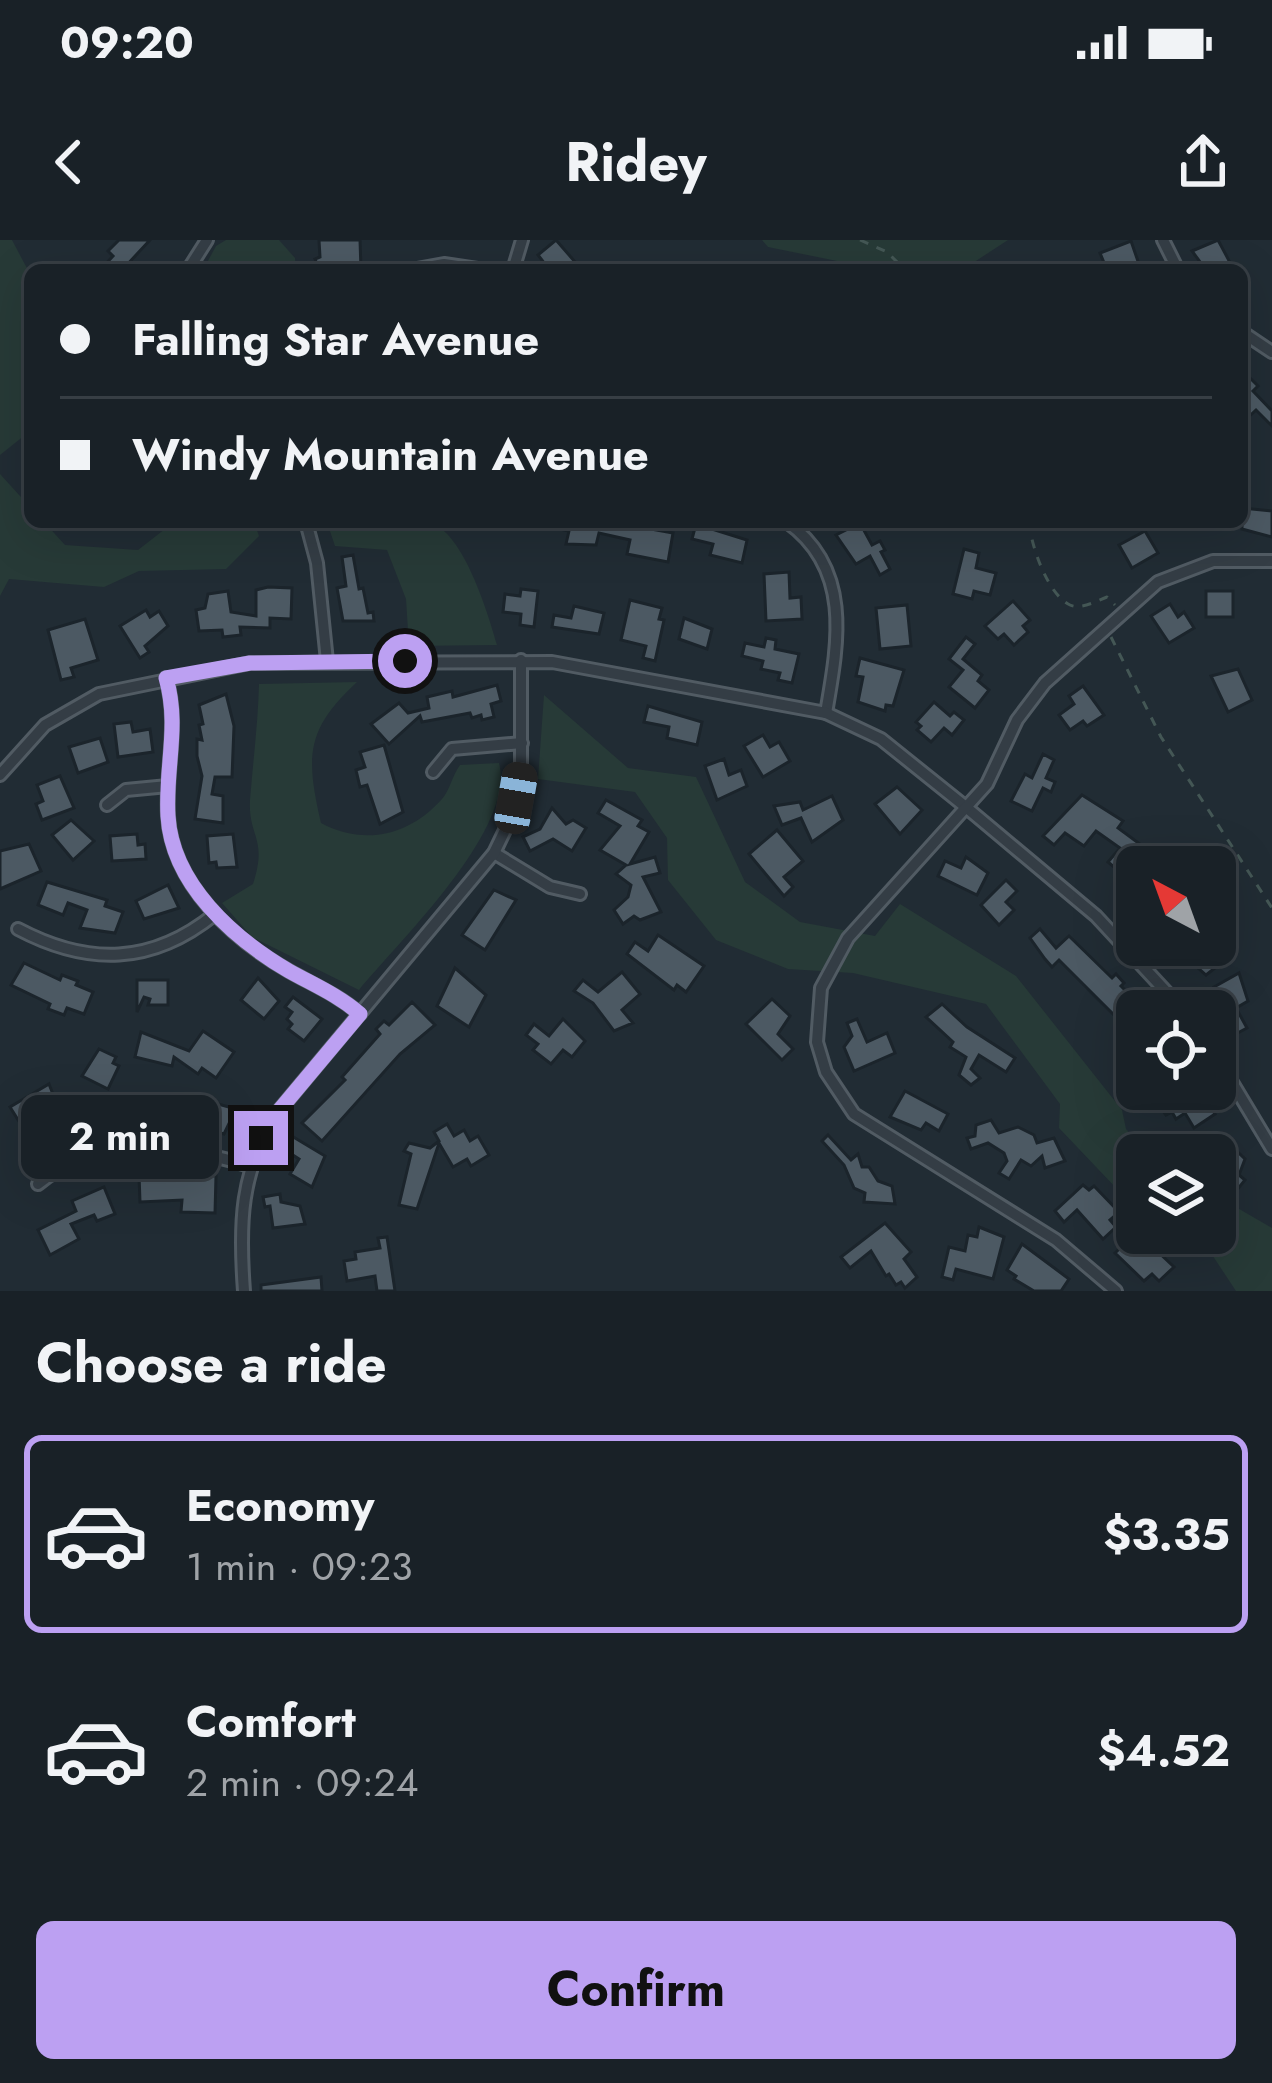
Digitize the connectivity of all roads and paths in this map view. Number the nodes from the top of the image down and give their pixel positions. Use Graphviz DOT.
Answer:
graph roads {
  1 [pos="860,240"];
  2 [pos="899,264"];
  3 [pos="308,528"];
  4 [pos="793,528"];
  5 [pos="1030,528"];
  6 [pos="1272,561"];
  7 [pos="1109,624"];
  8 [pos="521,660"];
  9 [pos="327,661"];
  10 [pos="166,678"];
  11 [pos="826,713"];
  12 [pos="522,743"];
  13 [pos="433,772"];
  14 [pos="0,775"];
  15 [pos="168,786"];
  16 [pos="107,805"];
  17 [pos="967,808"];
  18 [pos="494,853"];
  19 [pos="580,894"];
  20 [pos="1272,908"];
  21 [pos="215,914"];
  22 [pos="18,929"];
  23 [pos="1165,990"];
  24 [pos="360,1014"];
  25 [pos="1236,1089"];
  26 [pos="154,1102"];
  27 [pos="1272,1149"];
  28 [pos="158,1150"];
  29 [pos="249,1166"];
  30 [pos="38,1184"];
  31 [pos="244,1291"];
  32 [pos="1116,1291"];
  1 -- 2 [label="path"];
  3 -- 9 [label="street"];
  4 -- 11 [label="street"];
  5 -- 7 [label="path"];
  6 -- 7 [label="street"];
  7 -- 17 [label="street"];
  7 -- 20 [label="path"];
  8 -- 9 [label="street"];
  8 -- 11 [label="street"];
  8 -- 12 [label="street"];
  9 -- 10 [label="street"];
  10 -- 14 [label="street"];
  10 -- 15 [label="street"];
  11 -- 17 [label="street"];
  12 -- 13 [label="street"];
  12 -- 18 [label="street"];
  15 -- 16 [label="street"];
  15 -- 21 [label="street"];
  17 -- 23 [label="street"];
  17 -- 32 [label="street"];
  18 -- 19 [label="street"];
  18 -- 24 [label="street"];
  21 -- 22 [label="street"];
  21 -- 24 [label="street"];
  24 -- 29 [label="street"];
  25 -- 27 [label="street"];
  26 -- 28 [label="street"];
  28 -- 29 [label="street"];
  28 -- 30 [label="street"];
  29 -- 31 [label="street"];
}
